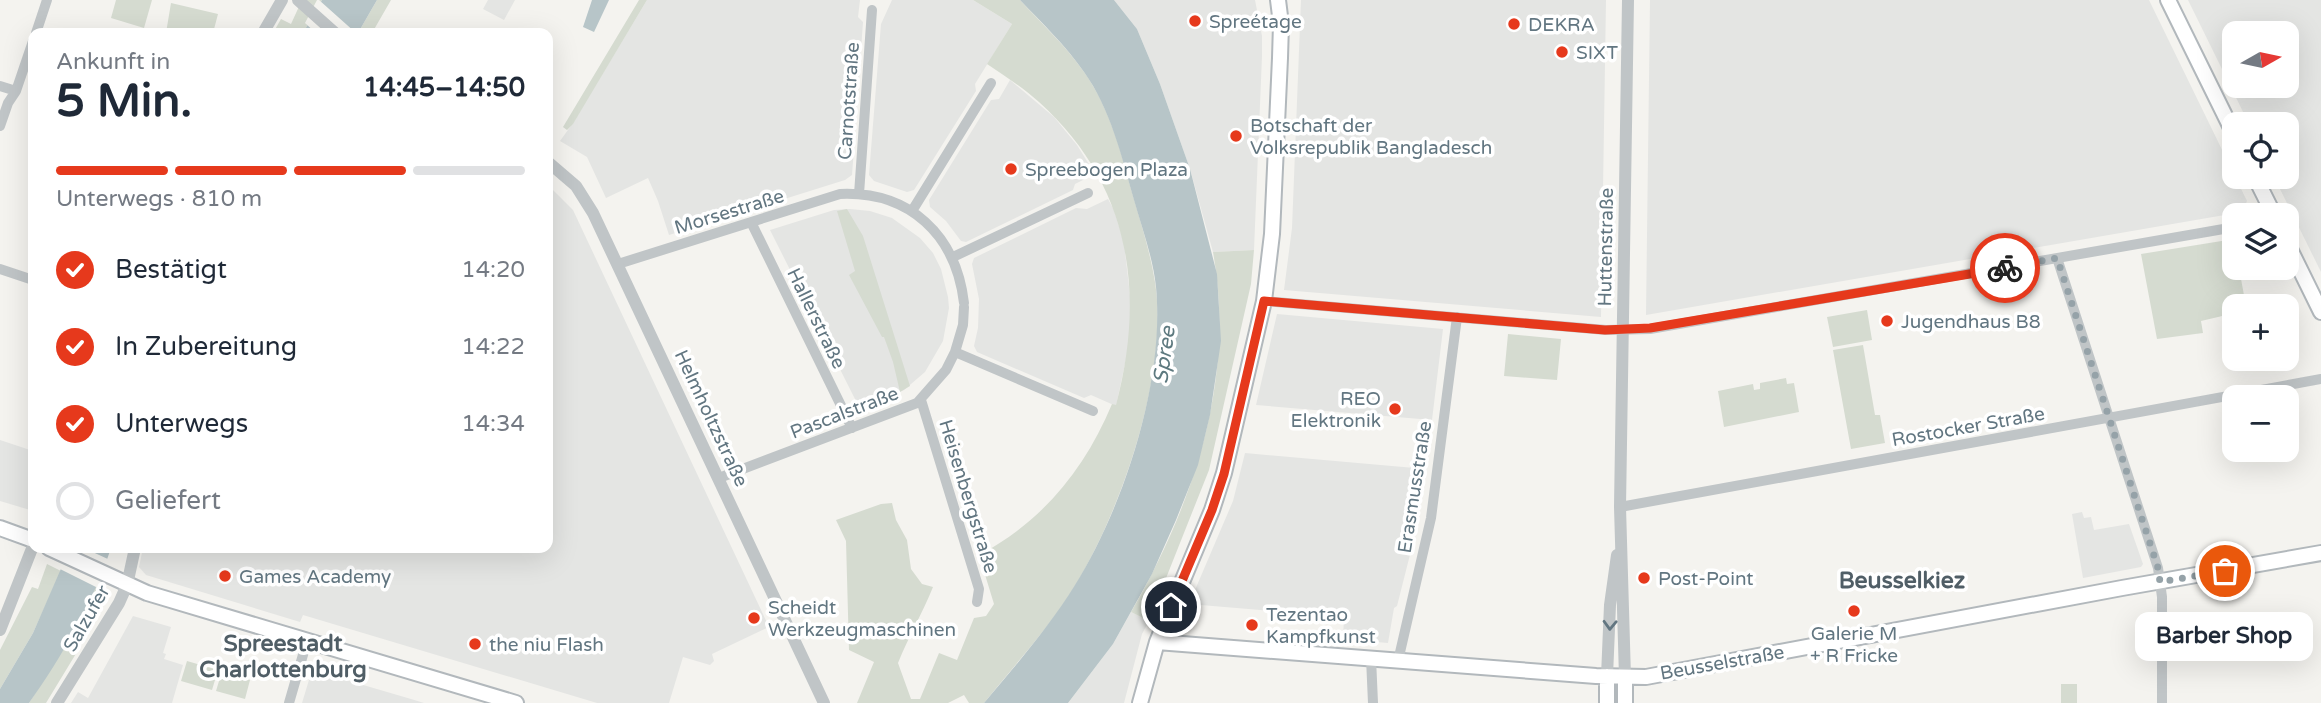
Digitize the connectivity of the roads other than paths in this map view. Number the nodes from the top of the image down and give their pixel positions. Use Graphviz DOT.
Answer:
graph roads {
  1 [pos="47,0"];
  2 [pos="282,0"];
  3 [pos="1278,0"];
  4 [pos="1628,0"];
  5 [pos="2168,0"];
  6 [pos="302,4"];
  7 [pos="872,10"];
  8 [pos="38,28"];
  9 [pos="266,28"];
  10 [pos="329,28"];
  11 [pos="28,56"];
  12 [pos="991,83"];
  13 [pos="0,86"];
  14 [pos="16,91"];
  15 [pos="2223,112"];
  16 [pos="0,126"];
  17 [pos="553,166"];
  18 [pos="1088,193"];
  19 [pos="855,194"];
  20 [pos="912,211"];
  21 [pos="751,222"];
  22 [pos="2222,229"];
  23 [pos="953,257"];
  24 [pos="2057,258"];
  25 [pos="618,264"];
  26 [pos="2299,267"];
  27 [pos="0,269"];
  28 [pos="28,278"];
  29 [pos="1264,301"];
  30 [pos="2321,312"];
  31 [pos="1457,317"];
  32 [pos="1623,329"];
  33 [pos="955,352"];
  34 [pos="2321,379"];
  35 [pos="921,400"];
  36 [pos="1093,411"];
  37 [pos="2109,418"];
  38 [pos="852,428"];
  39 [pos="719,478"];
  40 [pos="1620,508"];
  41 [pos="0,528"];
  42 [pos="1620,537"];
  43 [pos="28,538"];
  44 [pos="30,553"];
  45 [pos="59,553"];
  46 [pos="134,553"];
  47 [pos="2321,553"];
  48 [pos="2160,582"];
  49 [pos="127,585"];
  50 [pos="977,602"];
  51 [pos="0,630"];
  52 [pos="307,641"];
  53 [pos="1157,642"];
  54 [pos="1371,658"];
  55 [pos="1398,661"];
  56 [pos="1607,677"];
  57 [pos="1625,677"];
  58 [pos="57,703"];
  59 [pos="289,703"];
  60 [pos="516,703"];
  61 [pos="824,703"];
  62 [pos="1140,703"];
  63 [pos="1373,703"];
  64 [pos="1607,703"];
  65 [pos="1625,703"];
  66 [pos="2162,703"];
  1 -- 8 [label="street"];
  2 -- 9 [label="street"];
  3 -- 29 [label="main road"];
  4 -- 32 [label="street, Huttenstraße"];
  5 -- 15 [label="main road"];
  6 -- 10 [label="street"];
  7 -- 19 [label="street, Carnotstraße"];
  11 -- 14 [label="street"];
  12 -- 20 [label="street"];
  13 -- 14 [label="street"];
  14 -- 16 [label="street"];
  17 -- 25 [label="street, Helmholtzstraße"];
  18 -- 23 [label="street"];
  19 -- 20 [label="street, Pascalstraße"];
  19 -- 21 [label="street, Morsestraße"];
  20 -- 23 [label="street, Pascalstraße"];
  21 -- 25 [label="street, Morsestraße"];
  21 -- 38 [label="street, Hallerstraße"];
  22 -- 24 [label="street"];
  23 -- 33 [label="street, Pascalstraße"];
  24 -- 32 [label="street"];
  24 -- 37 [label="street"];
  25 -- 39 [label="street, Helmholtzstraße"];
  26 -- 30 [label="main road"];
  27 -- 28 [label="street"];
  29 -- 31 [label="street"];
  29 -- 53 [label="main road"];
  31 -- 32 [label="street"];
  31 -- 55 [label="street, Erasmusstraße"];
  32 -- 40 [label="street, Huttenstraße"];
  33 -- 35 [label="street, Pascalstraße"];
  33 -- 36 [label="street"];
  34 -- 37 [label="street, Rostocker Straße"];
  35 -- 38 [label="street, Pascalstraße"];
  35 -- 50 [label="street, Heisenbergstraße"];
  37 -- 40 [label="street, Rostocker Straße"];
  37 -- 48 [label="street"];
  38 -- 39 [label="street, Pascalstraße"];
  39 -- 61 [label="street, Helmholtzstraße"];
  40 -- 42 [label="street, Huttenstraße"];
  41 -- 43 [label="main road"];
  42 -- 56 [label="street, Huttenstraße, one-way"];
  42 -- 57 [label="street, Huttenstraße"];
  44 -- 51 [label="street"];
  45 -- 49 [label="main road"];
  46 -- 49 [label="street, Salzufer"];
  47 -- 48 [label="main road, Beusselstraße"];
  48 -- 57 [label="main road, Beusselstraße"];
  48 -- 66 [label="street"];
  49 -- 52 [label="main road"];
  49 -- 58 [label="street, Salzufer"];
  52 -- 59 [label="street"];
  52 -- 60 [label="main road"];
  53 -- 54 [label="main road, Beusselstraße"];
  53 -- 62 [label="main road"];
  54 -- 55 [label="main road, Beusselstraße"];
  54 -- 63 [label="street"];
  55 -- 56 [label="main road, Beusselstraße"];
  56 -- 57 [label="main road, Beusselstraße"];
  56 -- 64 [label="main road"];
  57 -- 65 [label="main road"];
}
